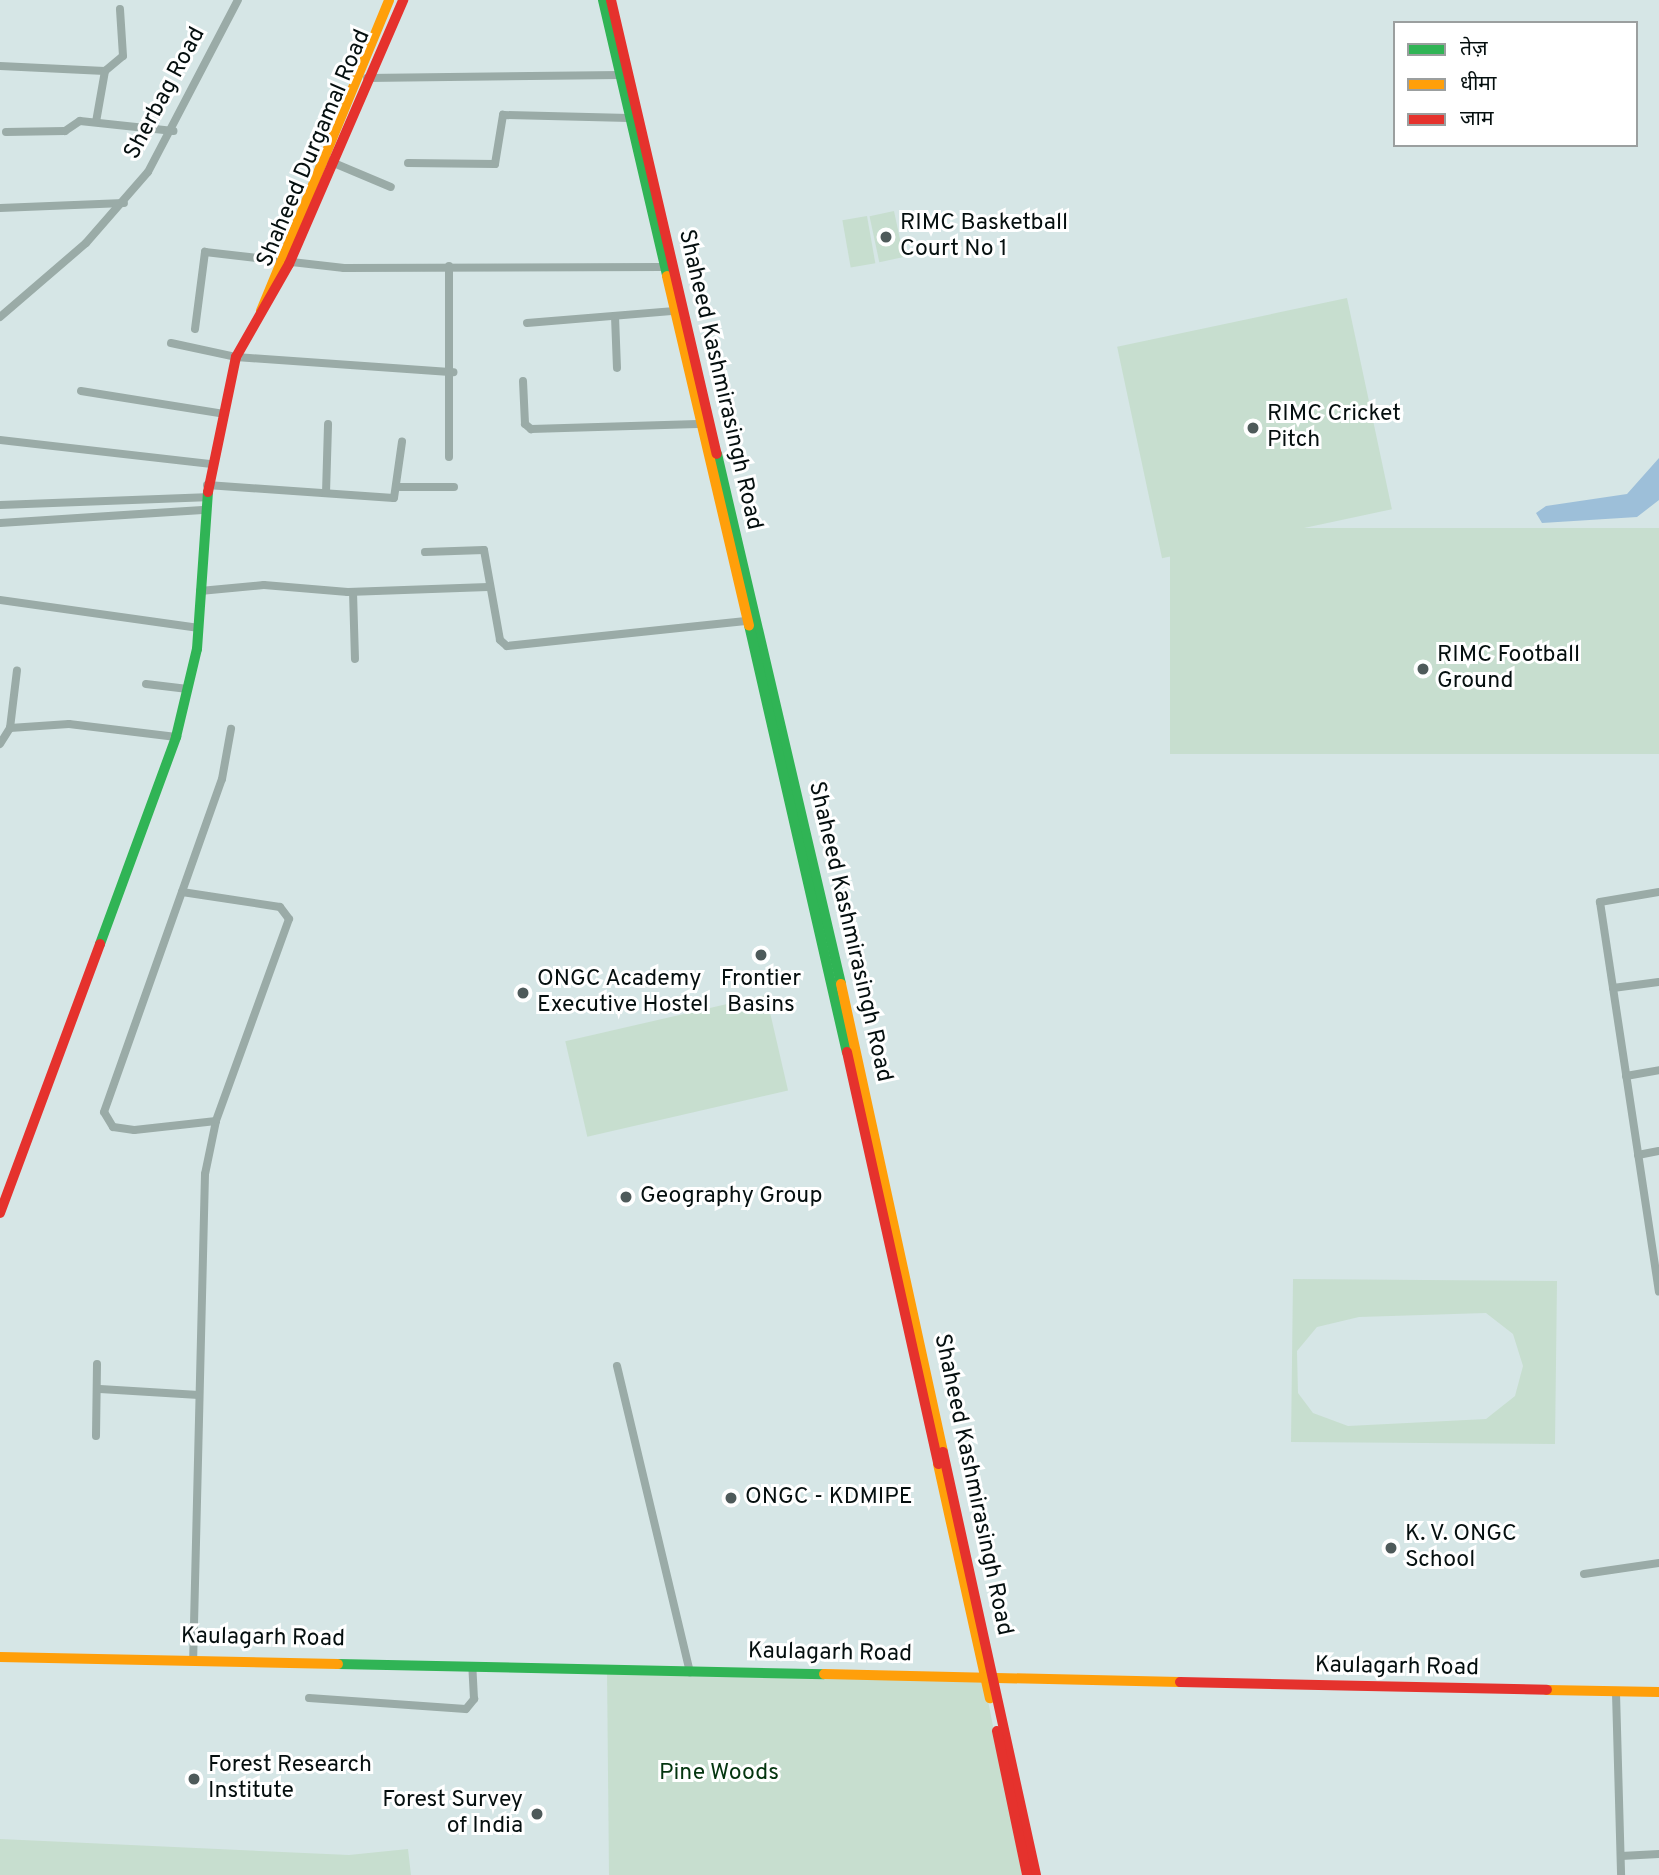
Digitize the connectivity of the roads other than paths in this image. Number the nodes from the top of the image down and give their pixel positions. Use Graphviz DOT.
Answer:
graph roads {
  1 [pos="238,0"];
  2 [pos="389,0"];
  3 [pos="402,0"];
  4 [pos="603,0"];
  5 [pos="611,0"];
  6 [pos="120,9"];
  7 [pos="0,66"];
  8 [pos="105,71"];
  9 [pos="620,75"];
  10 [pos="356,78"];
  11 [pos="369,78"];
  12 [pos="629,118"];
  13 [pos="96,122"];
  14 [pos="173,131"];
  15 [pos="6,132"];
  16 [pos="321,158"];
  17 [pos="333,162"];
  18 [pos="408,163"];
  19 [pos="391,187"];
  20 [pos="124,203"];
  21 [pos="0,208"];
  22 [pos="276,263"];
  23 [pos="289,264"];
  24 [pos="449,266"];
  25 [pos="662,267"];
  26 [pos="261,311"];
  27 [pos="672,311"];
  28 [pos="615,316"];
  29 [pos="0,317"];
  30 [pos="527,323"];
  31 [pos="195,329"];
  32 [pos="171,343"];
  33 [pos="236,357"];
  34 [pos="617,368"];
  35 [pos="453,372"];
  36 [pos="523,382"];
  37 [pos="82,391"];
  38 [pos="219,412"];
  39 [pos="698,424"];
  40 [pos="328,425"];
  41 [pos="0,440"];
  42 [pos="402,442"];
  43 [pos="449,457"];
  44 [pos="211,464"];
  45 [pos="207,485"];
  46 [pos="400,487"];
  47 [pos="454,487"];
  48 [pos="326,494"];
  49 [pos="205,498"];
  50 [pos="0,505"];
  51 [pos="204,510"];
  52 [pos="0,523"];
  53 [pos="425,552"];
  54 [pos="488,586"];
  55 [pos="200,591"];
  56 [pos="353,592"];
  57 [pos="0,600"];
  58 [pos="746,621"];
  59 [pos="199,628"];
  60 [pos="355,659"];
  61 [pos="17,670"];
  62 [pos="146,684"];
  63 [pos="188,689"];
  64 [pos="10,728"];
  65 [pos="231,729"];
  66 [pos="176,737"];
  67 [pos="0,744"];
  68 [pos="182,892"];
  69 [pos="1659,892"];
  70 [pos="1659,982"];
  71 [pos="1613,988"];
  72 [pos="1659,1070"];
  73 [pos="1626,1076"];
  74 [pos="216,1121"];
  75 [pos="1659,1151"];
  76 [pos="1638,1155"];
  77 [pos="2,1202"];
  78 [pos="0,1213"];
  79 [pos="1656,1247"];
  80 [pos="1659,1292"];
  81 [pos="97,1364"];
  82 [pos="617,1366"];
  83 [pos="100,1389"];
  84 [pos="199,1395"];
  85 [pos="96,1436"];
  86 [pos="1659,1563"];
  87 [pos="1584,1574"];
  88 [pos="0,1657"];
  89 [pos="192,1658"];
  90 [pos="472,1666"];
  91 [pos="690,1672"];
  92 [pos="988,1679"];
  93 [pos="1659,1692"];
  94 [pos="1616,1693"];
  95 [pos="309,1698"];
  96 [pos="1659,1854"];
  97 [pos="1621,1856"];
  98 [pos="1027,1875"];
  99 [pos="1036,1875"];
  100 [pos="1621,1875"];
  1 -- 14 [label="street, Sherbag Road"];
  2 -- 10 [label="street, Shaheed Durgamal Road"];
  3 -- 11 [label="street, Shaheed Durgamal Road"];
  4 -- 9 [label="street, Shaheed Kashmirasingh Road"];
  5 -- 92 [label="street, Shaheed Kashmirasingh Road"];
  6 -- 8 [label="street"];
  7 -- 8 [label="street"];
  8 -- 13 [label="street"];
  9 -- 11 [label="street"];
  9 -- 12 [label="street, Shaheed Kashmirasingh Road"];
  10 -- 11 [label="street"];
  10 -- 16 [label="street, Shaheed Durgamal Road"];
  11 -- 17 [label="street, Shaheed Durgamal Road"];
  12 -- 18 [label="street"];
  12 -- 25 [label="street, Shaheed Kashmirasingh Road"];
  13 -- 14 [label="street"];
  13 -- 15 [label="street"];
  14 -- 20 [label="street, Sherbag Road"];
  16 -- 17 [label="street"];
  16 -- 22 [label="street, Shaheed Durgamal Road"];
  17 -- 19 [label="street"];
  17 -- 23 [label="street, Shaheed Durgamal Road"];
  20 -- 21 [label="street"];
  20 -- 29 [label="street, Sherbag Road"];
  22 -- 23 [label="street"];
  22 -- 26 [label="street, Shaheed Durgamal Road"];
  22 -- 31 [label="street"];
  23 -- 24 [label="street"];
  23 -- 26 [label="street, Shaheed Durgamal Road"];
  24 -- 25 [label="street"];
  24 -- 35 [label="street"];
  25 -- 27 [label="street, Shaheed Kashmirasingh Road"];
  26 -- 33 [label="street, Shaheed Durgamal Road"];
  27 -- 28 [label="street"];
  27 -- 39 [label="street, Shaheed Kashmirasingh Road"];
  28 -- 30 [label="street"];
  28 -- 34 [label="street"];
  32 -- 33 [label="street"];
  33 -- 35 [label="street"];
  33 -- 38 [label="street, Shaheed Durgamal Road"];
  35 -- 43 [label="street"];
  36 -- 39 [label="street"];
  37 -- 38 [label="street"];
  38 -- 44 [label="street, Shaheed Durgamal Road"];
  39 -- 58 [label="street, Shaheed Kashmirasingh Road"];
  40 -- 48 [label="street"];
  41 -- 44 [label="street"];
  42 -- 46 [label="street"];
  44 -- 45 [label="street, Shaheed Durgamal Road"];
  45 -- 48 [label="street"];
  45 -- 49 [label="street, Shaheed Durgamal Road"];
  46 -- 47 [label="street"];
  46 -- 48 [label="street"];
  49 -- 50 [label="street"];
  49 -- 51 [label="street, Shaheed Durgamal Road"];
  51 -- 52 [label="street"];
  51 -- 55 [label="street, Shaheed Durgamal Road"];
  53 -- 54 [label="street"];
  54 -- 56 [label="street"];
  54 -- 58 [label="street"];
  55 -- 56 [label="street"];
  55 -- 59 [label="street, Shaheed Durgamal Road"];
  56 -- 60 [label="street"];
  57 -- 59 [label="street"];
  58 -- 92 [label="street, Shaheed Kashmirasingh Road"];
  59 -- 63 [label="street, Shaheed Durgamal Road"];
  61 -- 64 [label="street"];
  62 -- 63 [label="street"];
  63 -- 66 [label="street, Shaheed Durgamal Road"];
  64 -- 66 [label="street"];
  64 -- 67 [label="street"];
  65 -- 68 [label="street"];
  66 -- 77 [label="street, Shaheed Durgamal Road"];
  68 -- 74 [label="street"];
  68 -- 74 [label="street"];
  69 -- 71 [label="street"];
  70 -- 71 [label="street"];
  71 -- 73 [label="street"];
  72 -- 73 [label="street"];
  73 -- 76 [label="street"];
  74 -- 84 [label="street"];
  75 -- 76 [label="street"];
  76 -- 79 [label="street"];
  77 -- 78 [label="street, Shaheed Durgamal Road"];
  79 -- 80 [label="street"];
  81 -- 83 [label="street"];
  82 -- 91 [label="street"];
  83 -- 84 [label="street"];
  83 -- 85 [label="street"];
  84 -- 89 [label="street"];
  86 -- 87 [label="street"];
  88 -- 89 [label="street, Kaulagarh Road"];
  89 -- 90 [label="street, Kaulagarh Road"];
  90 -- 91 [label="street, Kaulagarh Road"];
  90 -- 95 [label="street"];
  91 -- 92 [label="street, Kaulagarh Road"];
  92 -- 94 [label="street, Kaulagarh Road"];
  92 -- 98 [label="street, Shaheed Kashmirasingh Road"];
  92 -- 99 [label="street, Shaheed Kashmirasingh Road"];
  93 -- 94 [label="street, Kaulagarh Road"];
  94 -- 97 [label="street"];
  96 -- 97 [label="street"];
  97 -- 100 [label="street"];
}
